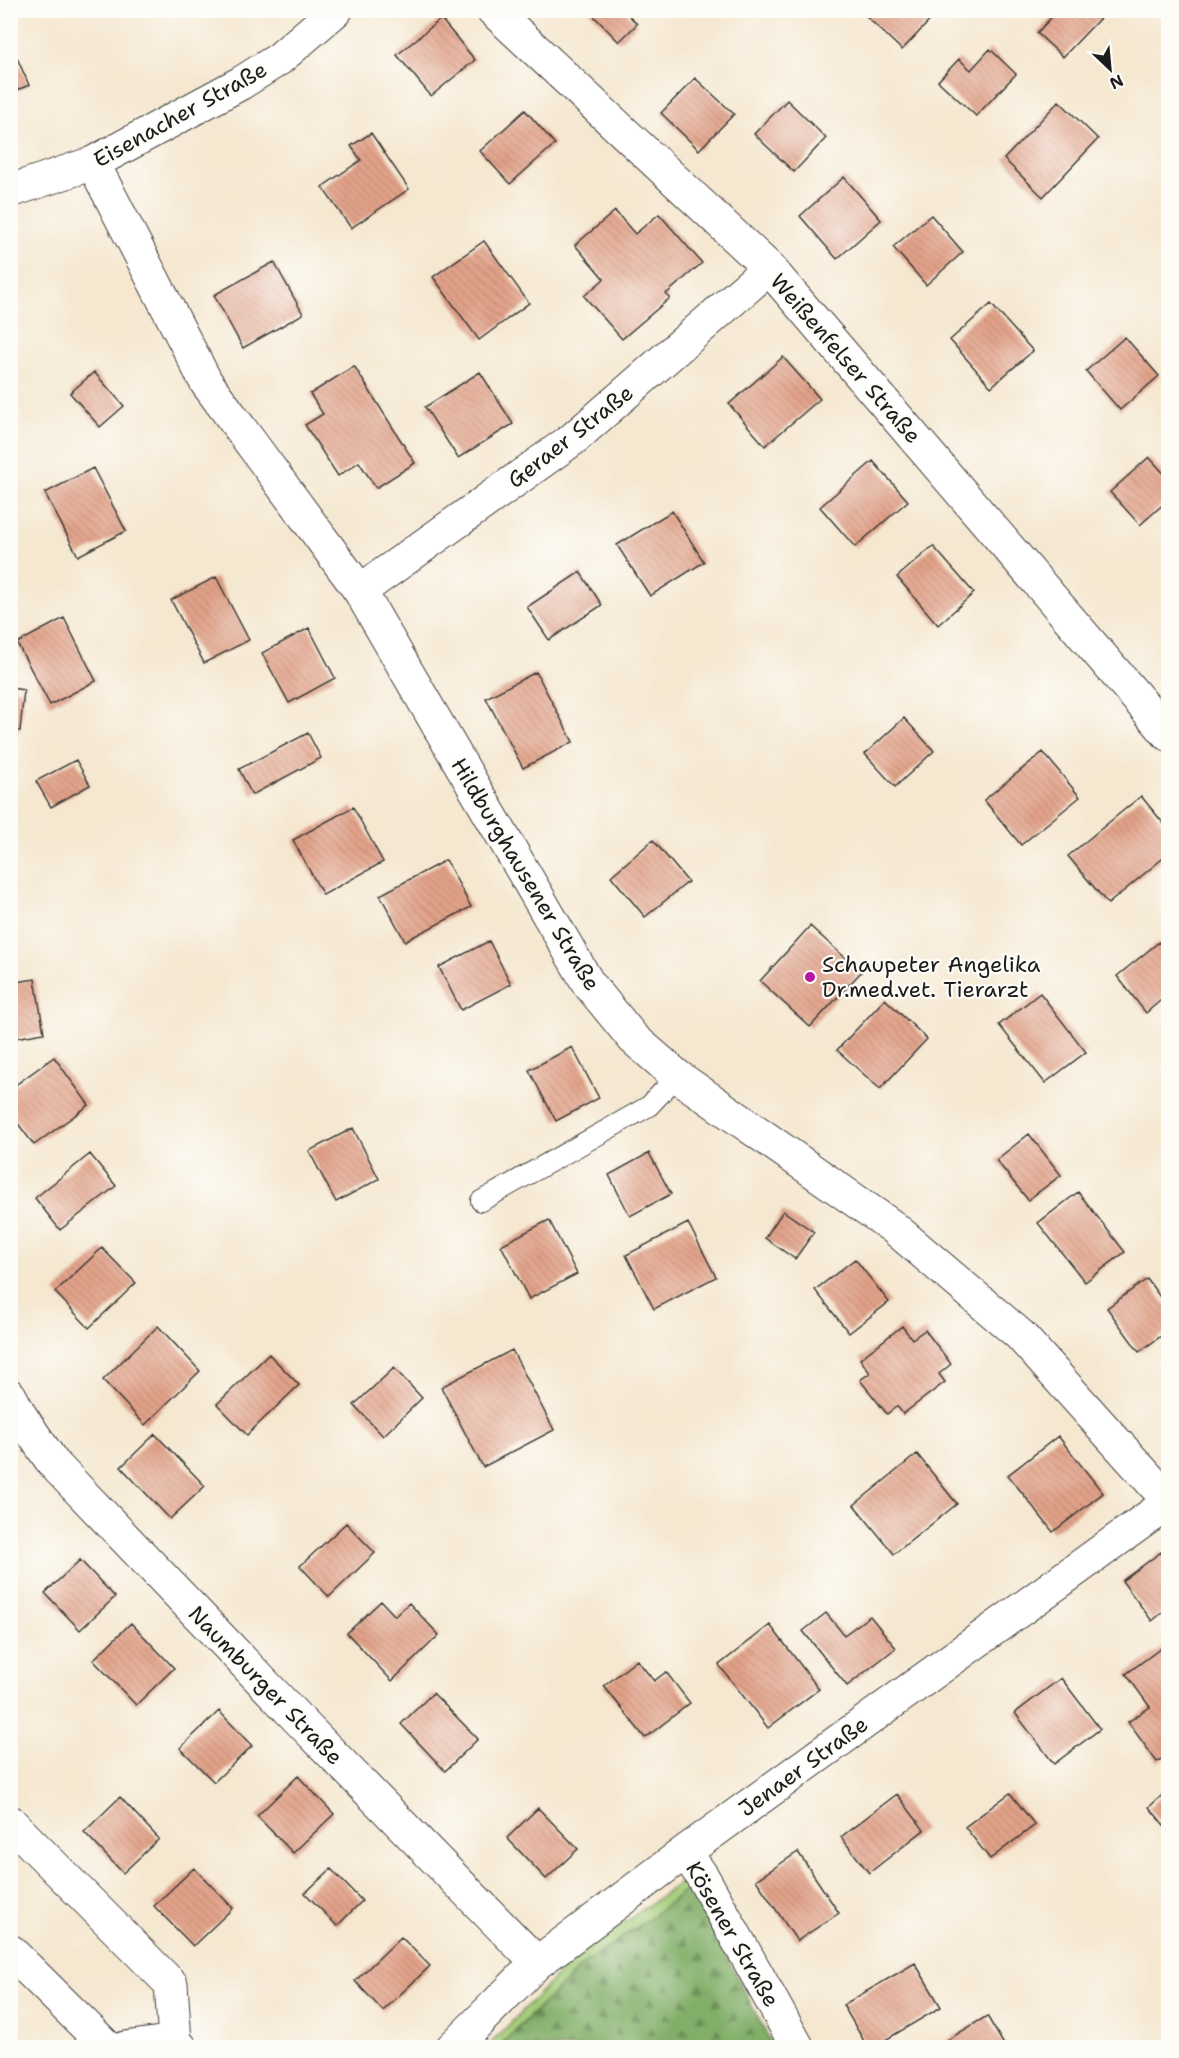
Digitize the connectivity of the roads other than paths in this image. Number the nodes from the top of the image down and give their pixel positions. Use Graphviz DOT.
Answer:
graph roads {
  1 [pos="336,10"];
  2 [pos="493,10"];
  3 [pos="93,163"];
  4 [pos="10,191"];
  5 [pos="769,268"];
  6 [pos="360,591"];
  7 [pos="1168,734"];
  8 [pos="677,1076"];
  9 [pos="481,1201"];
  10 [pos="10,1395"];
  11 [pos="1168,1501"];
  12 [pos="10,1822"];
  13 [pos="685,1852"];
  14 [pos="10,1951"];
  15 [pos="537,1963"];
  16 [pos="178,2044"];
  17 [pos="108,2048"];
  18 [pos="125,2048"];
  19 [pos="452,2048"];
  20 [pos="798,2048"];
  1 -- 3 [label="street, Eisenacher Straße"];
  2 -- 5 [label="street, Weißenfelser Straße"];
  3 -- 4 [label="street, Eisenacher Straße"];
  3 -- 6 [label="street, Hildburghausener Straße"];
  5 -- 6 [label="street, Geraer Straße"];
  5 -- 7 [label="street, Weißenfelser Straße"];
  6 -- 8 [label="street, Hildburghausener Straße"];
  8 -- 9 [label="lane"];
  8 -- 11 [label="street, Hildburghausener Straße"];
  10 -- 15 [label="street, Naumburger Straße"];
  11 -- 13 [label="street, Jenaer Straße"];
  12 -- 16 [label="street"];
  13 -- 15 [label="street, Jenaer Straße"];
  13 -- 20 [label="street, Kösener Straße"];
  14 -- 17 [label="street"];
  15 -- 19 [label="street, Jenaer Straße"];
  16 -- 18 [label="street"];
}
